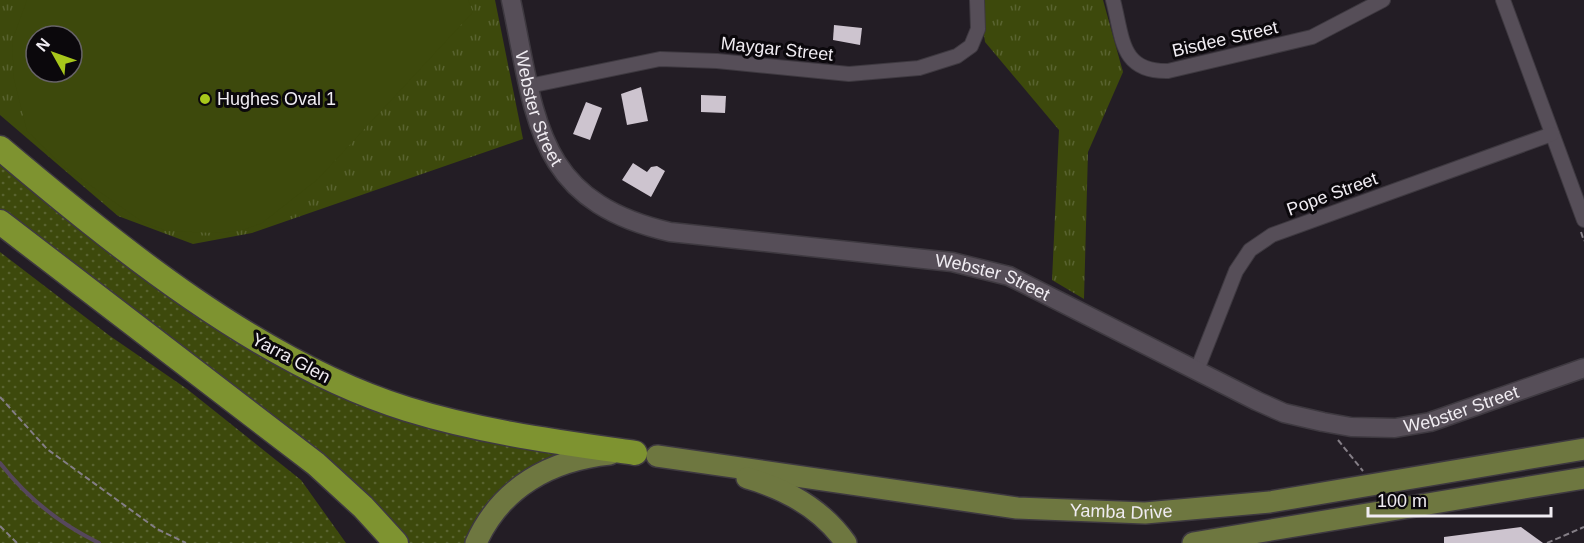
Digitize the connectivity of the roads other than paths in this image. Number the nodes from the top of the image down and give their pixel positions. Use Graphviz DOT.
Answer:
graph roads {
  1 [pos="511,0"];
  2 [pos="977,0"];
  3 [pos="1113,0"];
  4 [pos="1383,0"];
  5 [pos="1503,0"];
  6 [pos="529,86"];
  7 [pos="1552,134"];
  8 [pos="0,148"];
  9 [pos="1584,220"];
  10 [pos="0,222"];
  11 [pos="1584,368"];
  12 [pos="1197,370"];
  13 [pos="277,435"];
  14 [pos="1584,449"];
  15 [pos="646,454"];
  16 [pos="1584,478"];
  17 [pos="1526,488"];
  18 [pos="1584,488"];
  19 [pos="389,543"];
  20 [pos="396,543"];
  21 [pos="476,543"];
  22 [pos="846,543"];
  23 [pos="1193,543"];
  1 -- 6 [label="street, Webster Street"];
  2 -- 6 [label="street, Maygar Street"];
  3 -- 4 [label="street, Bisdee Street"];
  5 -- 7 [label="street"];
  6 -- 12 [label="street, Webster Street"];
  7 -- 9 [label="street"];
  7 -- 12 [label="street, Pope Street"];
  8 -- 15 [label="highway, Yarra Glen"];
  10 -- 13 [label="highway"];
  11 -- 12 [label="street, Webster Street"];
  13 -- 19 [label="highway"];
  13 -- 20 [label="highway"];
  14 -- 15 [label="main road, Yamba Drive"];
  15 -- 21 [label="main road"];
  15 -- 22 [label="main road"];
  16 -- 17 [label="main road"];
  17 -- 18 [label="main road"];
  17 -- 23 [label="main road"];
}
